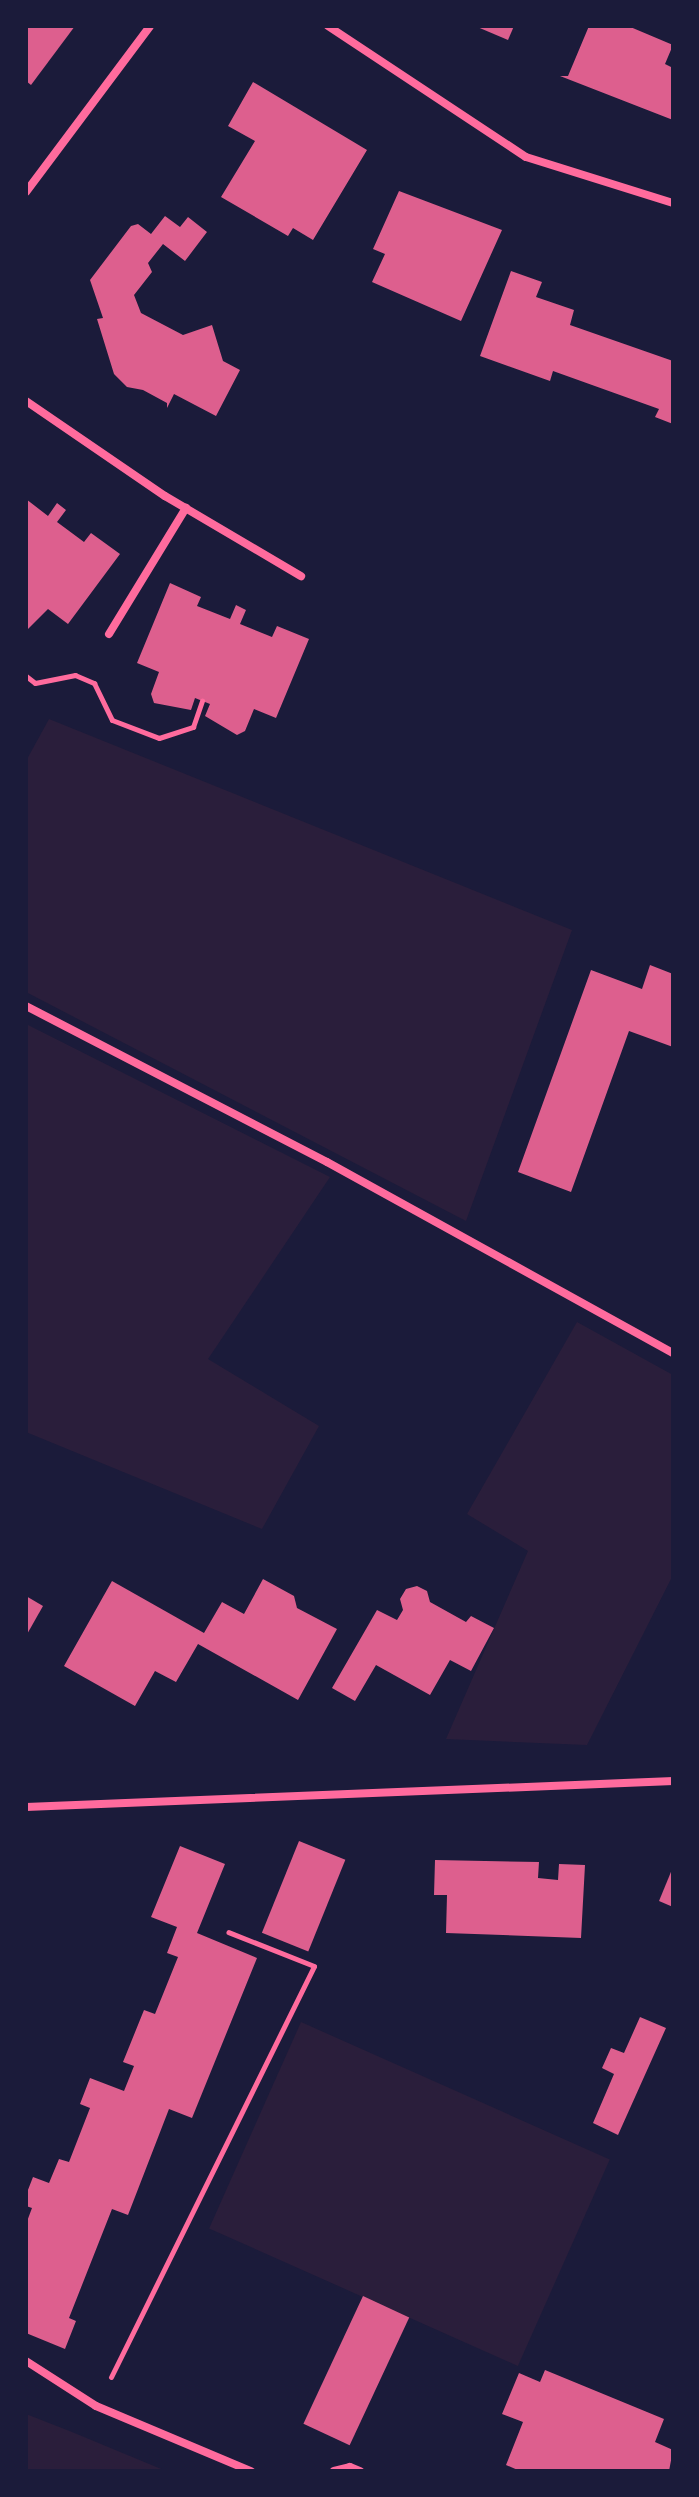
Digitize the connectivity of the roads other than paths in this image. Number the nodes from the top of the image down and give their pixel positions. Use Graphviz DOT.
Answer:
graph roads {
  1 [pos="150,26"];
  2 [pos="328,26"];
  3 [pos="26,192"];
  4 [pos="673,203"];
  5 [pos="26,401"];
  6 [pos="186,508"];
  7 [pos="301,576"];
  8 [pos="109,634"];
  9 [pos="26,1006"];
  10 [pos="673,1353"];
  11 [pos="673,1781"];
  12 [pos="26,1807"];
  13 [pos="26,2361"];
  14 [pos="251,2471"];
  15 [pos="334,2471"];
  16 [pos="360,2471"];
  1 -- 3 [label="street"];
  2 -- 4 [label="street"];
  5 -- 6 [label="street"];
  6 -- 7 [label="street"];
  6 -- 8 [label="street"];
  9 -- 10 [label="street"];
  11 -- 12 [label="street"];
  13 -- 14 [label="street"];
  15 -- 16 [label="street"];
}
